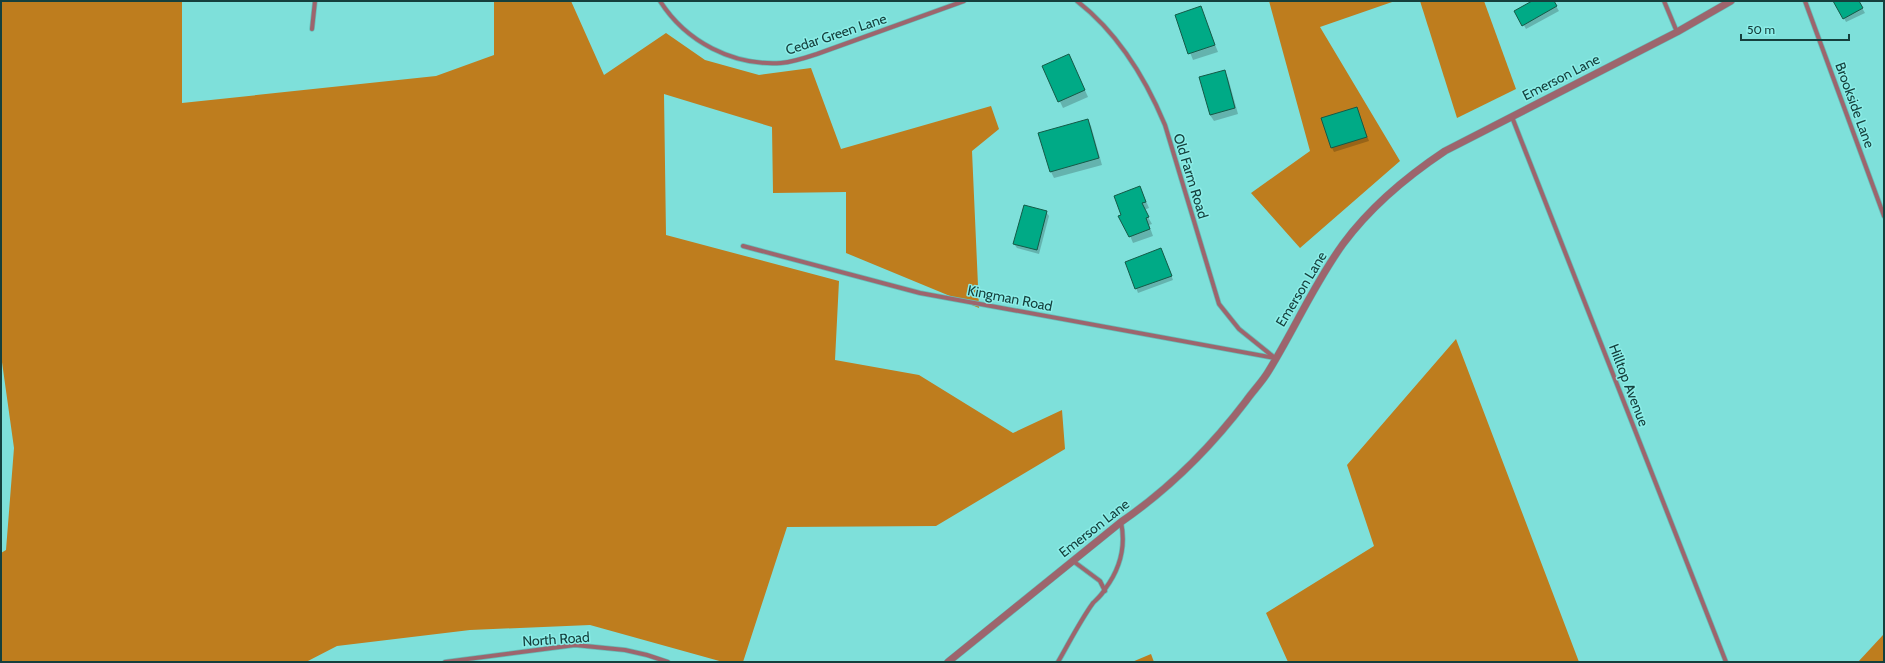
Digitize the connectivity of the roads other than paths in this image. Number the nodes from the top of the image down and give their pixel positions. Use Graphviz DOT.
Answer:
graph roads {
  1 [pos="315,1"];
  2 [pos="660,1"];
  3 [pos="964,1"];
  4 [pos="1077,1"];
  5 [pos="1664,1"];
  6 [pos="1731,1"];
  7 [pos="1805,1"];
  8 [pos="312,29"];
  9 [pos="1677,32"];
  10 [pos="1512,117"];
  11 [pos="1884,216"];
  12 [pos="743,246"];
  13 [pos="1276,358"];
  14 [pos="1121,522"];
  15 [pos="1073,561"];
  16 [pos="1105,591"];
  17 [pos="445,662"];
  18 [pos="668,662"];
  19 [pos="948,662"];
  20 [pos="1058,662"];
  21 [pos="1726,662"];
  1 -- 8 [label="street"];
  2 -- 3 [label="street, Cedar Green Lane"];
  4 -- 13 [label="street, Old Farm Road"];
  5 -- 9 [label="street"];
  6 -- 9 [label="street, Emerson Lane"];
  7 -- 11 [label="street, Brookside Lane"];
  9 -- 10 [label="street, Emerson Lane"];
  10 -- 13 [label="street, Emerson Lane"];
  10 -- 21 [label="street, Hilltop Avenue"];
  12 -- 13 [label="street, Kingman Road"];
  13 -- 14 [label="street, Emerson Lane"];
  14 -- 15 [label="street, Emerson Lane"];
  14 -- 16 [label="street"];
  15 -- 16 [label="street"];
  15 -- 19 [label="street, Emerson Lane"];
  16 -- 20 [label="street"];
  17 -- 18 [label="street, North Road"];
}
